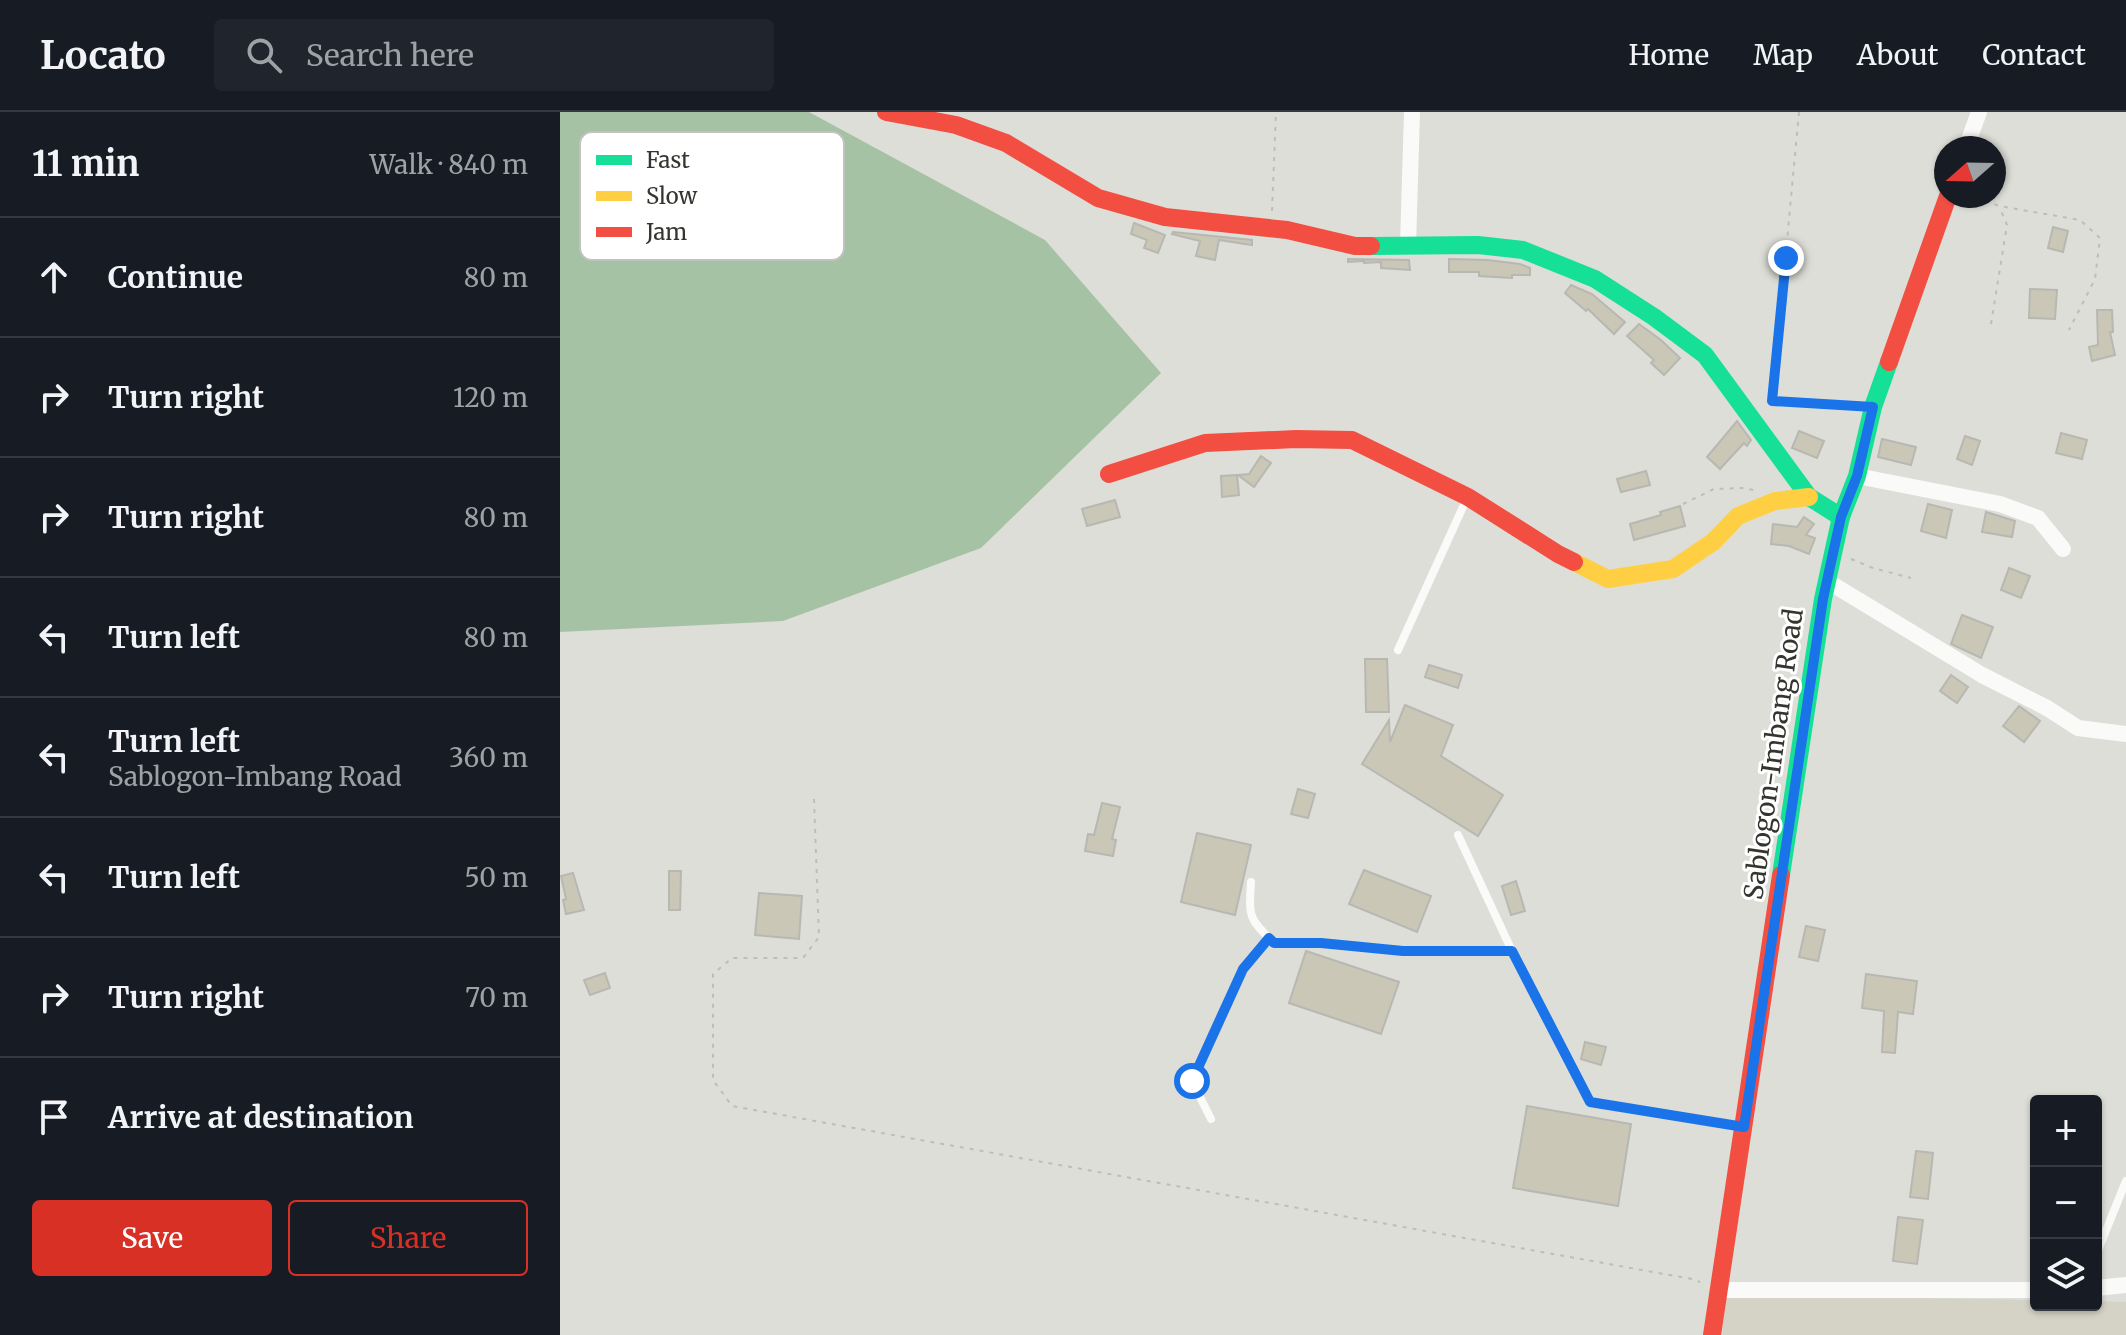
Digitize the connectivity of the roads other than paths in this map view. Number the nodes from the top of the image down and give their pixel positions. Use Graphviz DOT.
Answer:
graph roads {
  1 [pos="886,112"];
  2 [pos="1412,112"];
  3 [pos="1979,112"];
  4 [pos="1970,136"];
  5 [pos="1944,208"];
  6 [pos="1408,245"];
  7 [pos="1109,474"];
  8 [pos="1857,476"];
  9 [pos="1468,497"];
  10 [pos="1809,497"];
  11 [pos="1841,517"];
  12 [pos="2063,549"];
  13 [pos="1827,581"];
  14 [pos="1398,650"];
  15 [pos="2126,734"];
  16 [pos="1458,835"];
  17 [pos="1251,882"];
  18 [pos="1269,938"];
  19 [pos="1512,951"];
  20 [pos="1211,1119"];
  21 [pos="1744,1127"];
  22 [pos="2126,1181"];
  23 [pos="2102,1240"];
  24 [pos="2126,1285"];
  25 [pos="2102,1287"];
  26 [pos="1719,1290"];
  27 [pos="2030,1290"];
  28 [pos="1712,1335"];
  1 -- 6 [label="street"];
  2 -- 6 [label="street"];
  3 -- 4 [label="street"];
  5 -- 8 [label="street, Sablogon-Imbang Road"];
  6 -- 10 [label="street"];
  7 -- 9 [label="street"];
  8 -- 11 [label="street, Sablogon-Imbang Road"];
  8 -- 12 [label="street"];
  9 -- 10 [label="street"];
  9 -- 14 [label="lane"];
  10 -- 11 [label="street"];
  11 -- 13 [label="street, Sablogon-Imbang Road"];
  13 -- 15 [label="street"];
  13 -- 21 [label="street, Sablogon-Imbang Road"];
  16 -- 19 [label="lane"];
  17 -- 18 [label="lane"];
  18 -- 19 [label="lane"];
  18 -- 20 [label="lane"];
  19 -- 21 [label="lane"];
  21 -- 26 [label="street, Sablogon-Imbang Road"];
  22 -- 23 [label="lane"];
  24 -- 25 [label="street"];
  26 -- 27 [label="street"];
  26 -- 28 [label="street, Sablogon-Imbang Road"];
}
